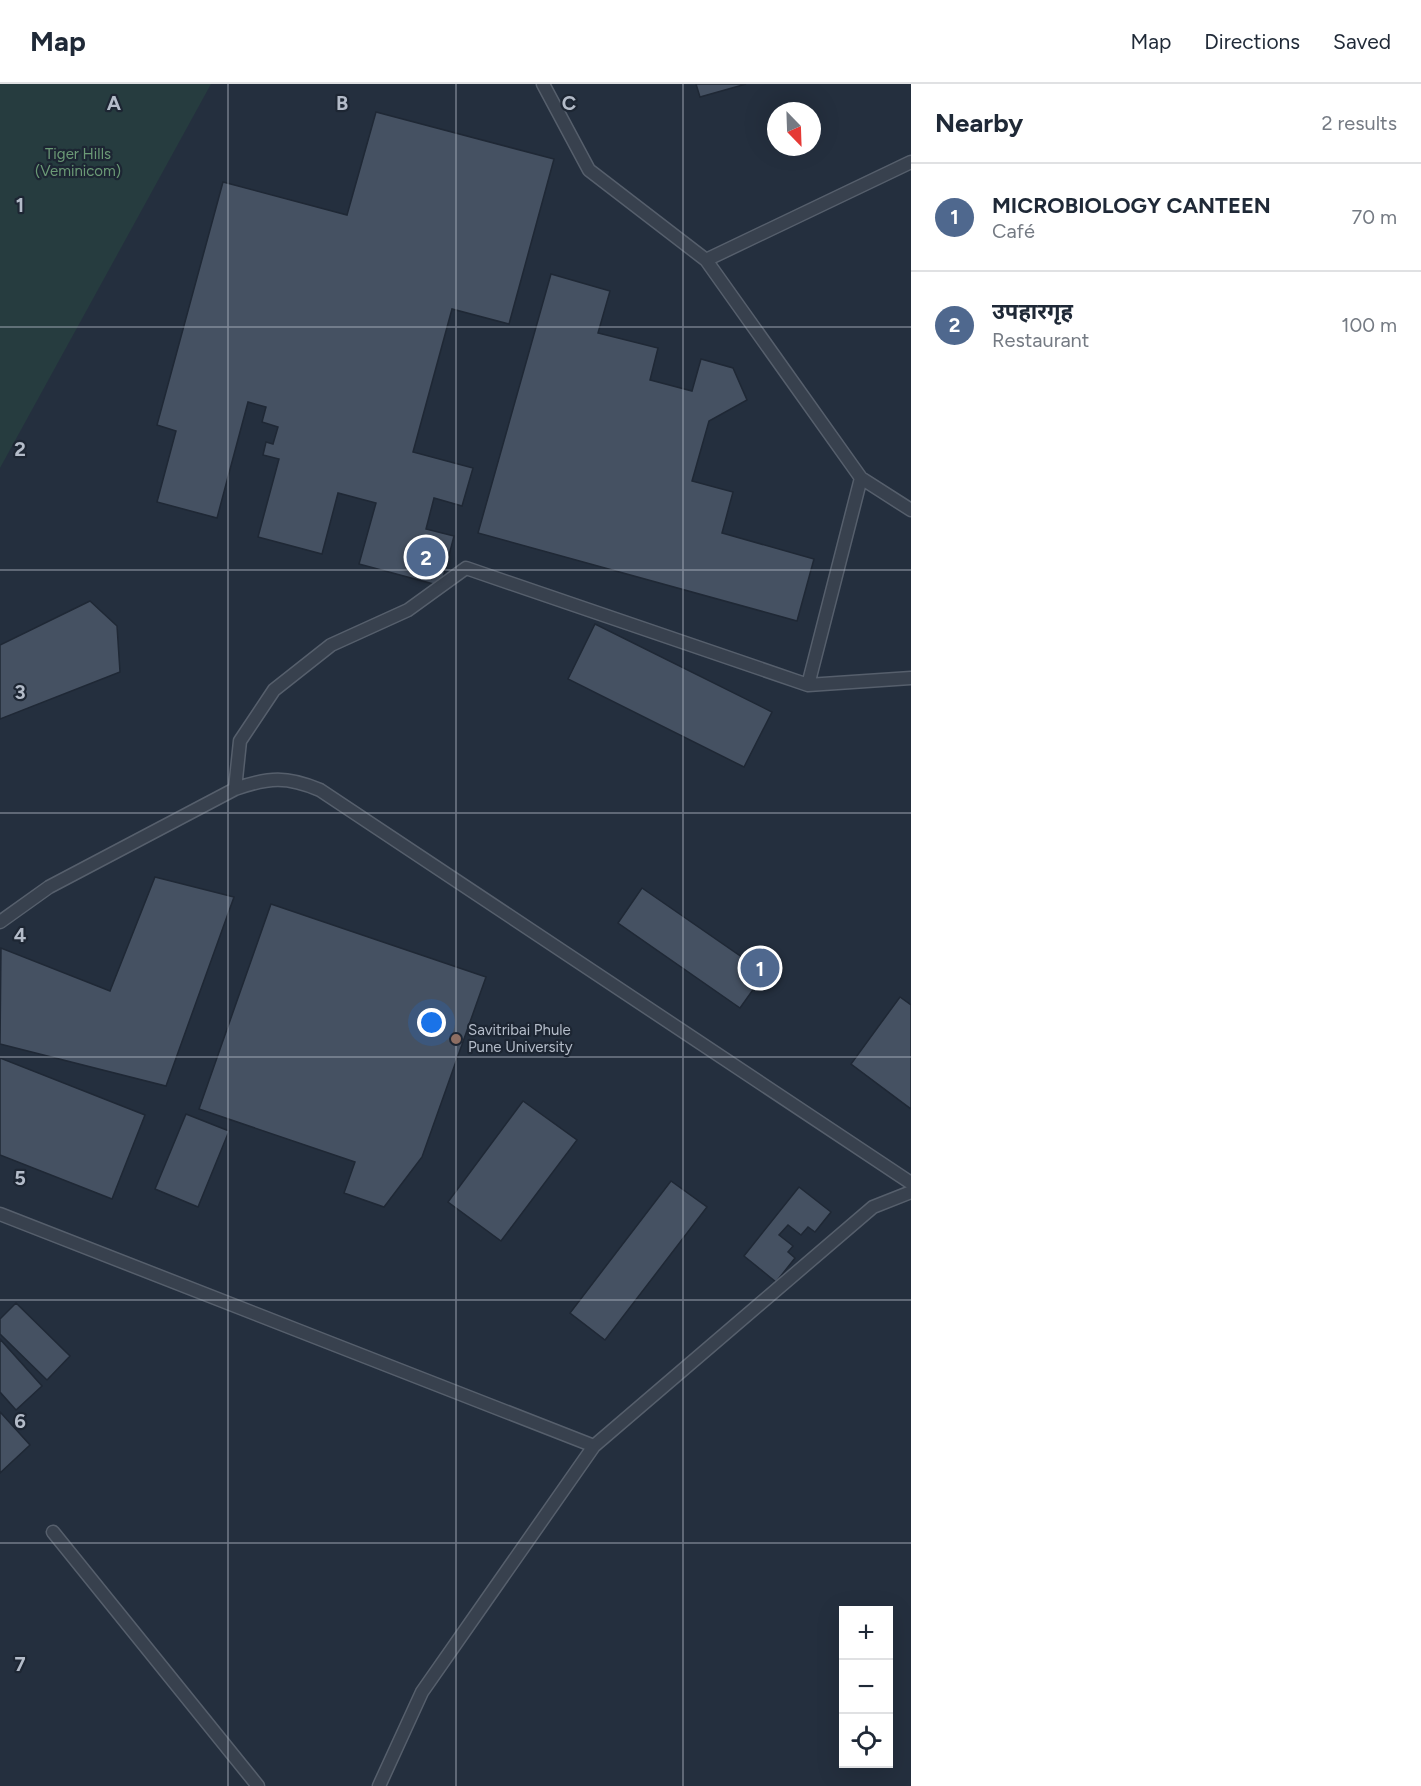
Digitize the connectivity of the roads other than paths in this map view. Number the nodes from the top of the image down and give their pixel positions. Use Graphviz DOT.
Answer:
graph roads {
  1 [pos="543,84"];
  2 [pos="911,162"];
  3 [pos="706,260"];
  4 [pos="861,478"];
  5 [pos="911,510"];
  6 [pos="911,678"];
  7 [pos="808,685"];
  8 [pos="234,789"];
  9 [pos="0,922"];
  10 [pos="911,1183"];
  11 [pos="911,1192"];
  12 [pos="0,1214"];
  13 [pos="594,1446"];
  14 [pos="53,1532"];
  15 [pos="258,1786"];
  16 [pos="379,1786"];
  1 -- 3 [label="lane"];
  2 -- 3 [label="lane"];
  3 -- 4 [label="lane"];
  4 -- 5 [label="lane"];
  4 -- 7 [label="lane"];
  6 -- 7 [label="lane"];
  7 -- 8 [label="lane"];
  8 -- 9 [label="lane"];
  8 -- 10 [label="lane"];
  11 -- 13 [label="lane"];
  12 -- 13 [label="lane"];
  13 -- 16 [label="lane"];
  14 -- 15 [label="lane"];
}
